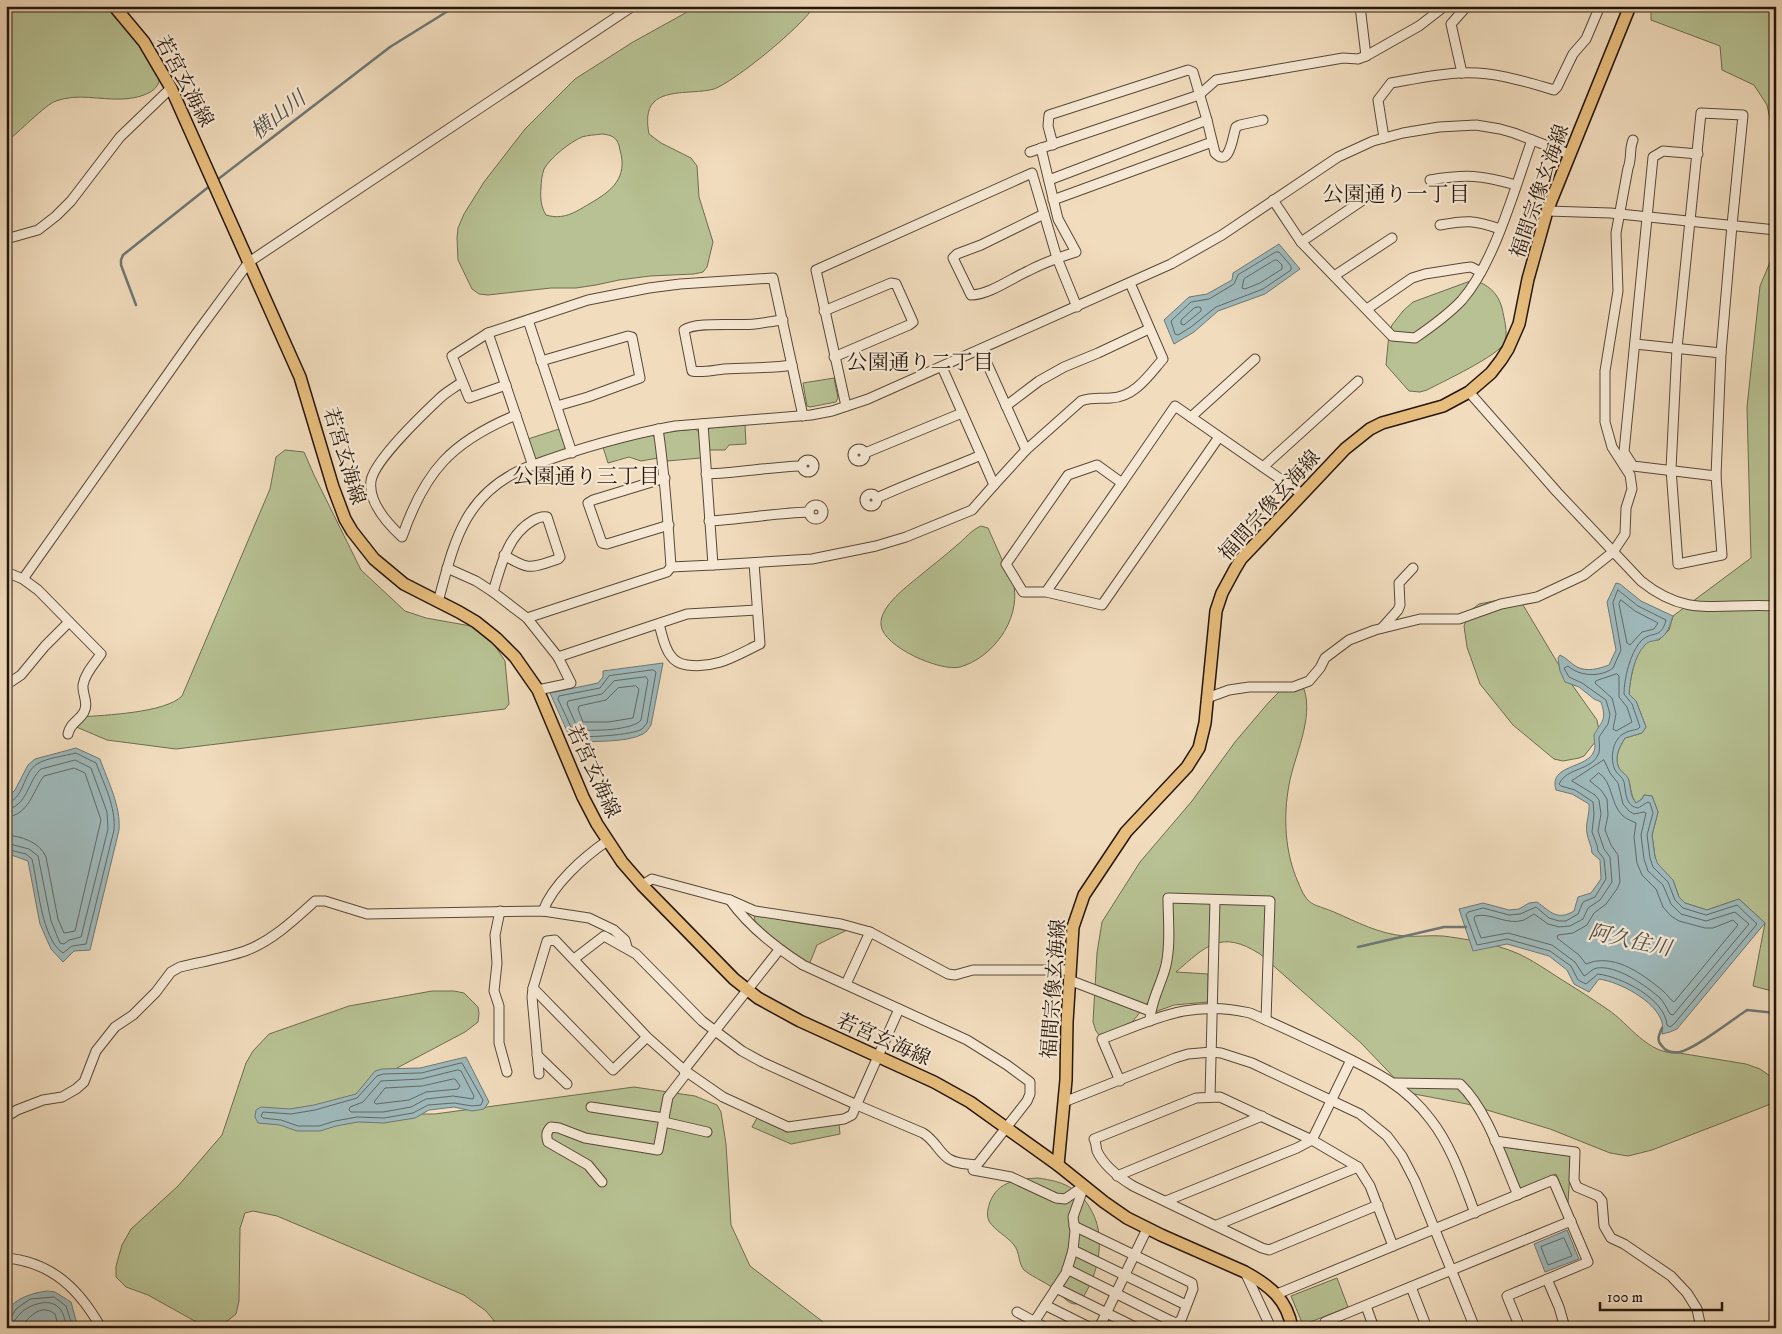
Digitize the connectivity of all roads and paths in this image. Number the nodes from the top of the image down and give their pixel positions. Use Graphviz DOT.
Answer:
graph roads {
  1 [pos="114,6"];
  2 [pos="633,6"];
  3 [pos="1360,6"];
  4 [pos="1445,6"];
  5 [pos="1467,6"];
  6 [pos="1600,6"];
  7 [pos="1630,6"];
  8 [pos="1366,56"];
  9 [pos="1462,73"];
  10 [pos="171,88"];
  11 [pos="1200,95"];
  12 [pos="1207,120"];
  13 [pos="1263,120"];
  14 [pos="1384,138"];
  15 [pos="1532,140"];
  16 [pos="1633,140"];
  17 [pos="1212,142"];
  18 [pos="1053,144"];
  19 [pos="1041,148"];
  20 [pos="1030,152"];
  21 [pos="1569,154"];
  22 [pos="1698,154"];
  23 [pos="1049,180"];
  24 [pos="1430,180"];
  25 [pos="1516,185"];
  26 [pos="1379,193"];
  27 [pos="1053,200"];
  28 [pos="1273,200"];
  29 [pos="1547,211"];
  30 [pos="1044,214"];
  31 [pos="1619,214"];
  32 [pos="1647,218"];
  33 [pos="1691,222"];
  34 [pos="1440,225"];
  35 [pos="1732,225"];
  36 [pos="1500,229"];
  37 [pos="1776,230"];
  38 [pos="1392,238"];
  39 [pos="6,239"];
  40 [pos="1301,242"];
  41 [pos="1058,258"];
  42 [pos="249,262"];
  43 [pos="1482,272"];
  44 [pos="1334,276"];
  45 [pos="1130,283"];
  46 [pos="1077,307"];
  47 [pos="1367,309"];
  48 [pos="824,312"];
  49 [pos="528,320"];
  50 [pos="783,320"];
  51 [pos="1149,329"];
  52 [pos="488,333"];
  53 [pos="1634,344"];
  54 [pos="1677,348"];
  55 [pos="981,350"];
  56 [pos="1721,353"];
  57 [pos="834,357"];
  58 [pos="1255,359"];
  59 [pos="542,361"];
  60 [pos="792,365"];
  61 [pos="942,367"];
  62 [pos="1358,381"];
  63 [pos="462,382"];
  64 [pos="506,386"];
  65 [pos="1473,396"];
  66 [pos="557,406"];
  67 [pos="846,406"];
  68 [pos="1006,406"];
  69 [pos="962,412"];
  70 [pos="516,415"];
  71 [pos="803,416"];
  72 [pos="1192,417"];
  73 [pos="703,424"];
  74 [pos="658,429"];
  75 [pos="1219,436"];
  76 [pos="1026,450"];
  77 [pos="572,452"];
  78 [pos="865,453"];
  79 [pos="981,455"];
  80 [pos="532,466"];
  81 [pos="801,466"];
  82 [pos="1263,467"];
  83 [pos="1671,470"];
  84 [pos="706,474"];
  85 [pos="1716,476"];
  86 [pos="666,478"];
  87 [pos="1122,483"];
  88 [pos="994,484"];
  89 [pos="1302,494"];
  90 [pos="877,498"];
  91 [pos="809,512"];
  92 [pos="709,520"];
  93 [pos="668,525"];
  94 [pos="1613,552"];
  95 [pos="504,555"];
  96 [pos="754,563"];
  97 [pos="712,565"];
  98 [pos="671,567"];
  99 [pos="447,568"];
  100 [pos="1413,568"];
  101 [pos="6,572"];
  102 [pos="23,579"];
  103 [pos="493,592"];
  104 [pos="1046,592"];
  105 [pos="438,602"];
  106 [pos="1776,606"];
  107 [pos="757,610"];
  108 [pos="527,618"];
  109 [pos="69,622"];
  110 [pos="659,624"];
  111 [pos="1382,628"];
  112 [pos="558,657"];
  113 [pos="6,685"];
  114 [pos="538,690"];
  115 [pos="1208,698"];
  116 [pos="68,734"];
  117 [pos="607,841"];
  118 [pos="642,885"];
  119 [pos="730,900"];
  120 [pos="1215,900"];
  121 [pos="500,911"];
  122 [pos="543,911"];
  123 [pos="870,932"];
  124 [pos="627,948"];
  125 [pos="779,950"];
  126 [pos="574,959"];
  127 [pos="1069,975"];
  128 [pos="846,984"];
  129 [pos="533,988"];
  130 [pos="747,991"];
  131 [pos="899,1009"];
  132 [pos="1213,1009"];
  133 [pos="1150,1011"];
  134 [pos="1266,1020"];
  135 [pos="1150,1021"];
  136 [pos="715,1032"];
  137 [pos="647,1037"];
  138 [pos="1212,1052"];
  139 [pos="537,1055"];
  140 [pos="878,1057"];
  141 [pos="1351,1060"];
  142 [pos="684,1070"];
  143 [pos="507,1072"];
  144 [pos="539,1074"];
  145 [pos="1120,1081"];
  146 [pos="1394,1083"];
  147 [pos="568,1084"];
  148 [pos="1210,1097"];
  149 [pos="1331,1101"];
  150 [pos="1064,1102"];
  151 [pos="857,1105"];
  152 [pos="591,1107"];
  153 [pos="1262,1116"];
  154 [pos="6,1117"];
  155 [pos="664,1120"];
  156 [pos="1007,1128"];
  157 [pos="706,1132"];
  158 [pos="1312,1140"];
  159 [pos="1495,1142"];
  160 [pos="1058,1164"];
  161 [pos="1358,1167"];
  162 [pos="972,1170"];
  163 [pos="1117,1176"];
  164 [pos="602,1182"];
  165 [pos="1084,1186"];
  166 [pos="1518,1195"];
  167 [pos="1166,1201"];
  168 [pos="1378,1205"];
  169 [pos="1475,1213"];
  170 [pos="1571,1221"];
  171 [pos="1074,1226"];
  172 [pos="1217,1226"];
  173 [pos="1148,1229"];
  174 [pos="1434,1229"];
  175 [pos="1393,1246"];
  176 [pos="1073,1250"];
  177 [pos="1134,1256"];
  178 [pos="6,1258"];
  179 [pos="1067,1269"];
  180 [pos="1452,1270"];
  181 [pos="1246,1272"];
  182 [pos="1125,1275"];
  183 [pos="1548,1279"];
  184 [pos="1411,1287"];
  185 [pos="1056,1288"];
  186 [pos="1116,1294"];
  187 [pos="1277,1294"];
  188 [pos="1045,1305"];
  189 [pos="1186,1305"];
  190 [pos="1366,1306"];
  191 [pos="1017,1312"];
  192 [pos="1106,1313"];
  193 [pos="1170,1321"];
  194 [pos="1034,1322"];
  195 [pos="101,1328"];
  196 [pos="1046,1328"];
  197 [pos="1091,1328"];
  198 [pos="1099,1328"];
  199 [pos="1137,1328"];
  200 [pos="1163,1328"];
  201 [pos="1271,1328"];
  202 [pos="1292,1328"];
  203 [pos="1327,1328"];
  204 [pos="1374,1328"];
  205 [pos="1427,1328"];
  206 [pos="1475,1328"];
  207 [pos="1520,1328"];
  208 [pos="1565,1328"];
  209 [pos="1701,1328"];
  1 -- 10 [label="main road, 若宮玄海線"];
  2 -- 42 [label="street"];
  3 -- 8 [label="street"];
  4 -- 8 [label="street"];
  5 -- 9 [label="street"];
  6 -- 9 [label="street"];
  7 -- 21 [label="main road, 福間宗像玄海線"];
  8 -- 11 [label="street"];
  9 -- 14 [label="street"];
  10 -- 39 [label="street"];
  10 -- 42 [label="main road, 若宮玄海線"];
  11 -- 12 [label="street"];
  11 -- 18 [label="street"];
  11 -- 18 [label="street"];
  12 -- 17 [label="street"];
  12 -- 23 [label="street"];
  13 -- 17 [label="street"];
  14 -- 15 [label="street"];
  14 -- 28 [label="street"];
  15 -- 21 [label="street"];
  15 -- 25 [label="street"];
  16 -- 31 [label="street"];
  17 -- 27 [label="street"];
  18 -- 19 [label="street"];
  19 -- 20 [label="street"];
  19 -- 23 [label="street"];
  21 -- 29 [label="main road, 福間宗像玄海線"];
  22 -- 32 [label="street"];
  22 -- 33 [label="street"];
  22 -- 35 [label="street"];
  23 -- 27 [label="street"];
  24 -- 25 [label="street"];
  25 -- 36 [label="street"];
  26 -- 40 [label="street"];
  27 -- 41 [label="street"];
  28 -- 40 [label="street"];
  28 -- 45 [label="street"];
  29 -- 31 [label="street"];
  29 -- 65 [label="main road, 福間宗像玄海線"];
  30 -- 41 [label="street"];
  30 -- 41 [label="street"];
  30 -- 48 [label="street"];
  31 -- 32 [label="street"];
  31 -- 94 [label="street"];
  32 -- 33 [label="street"];
  32 -- 53 [label="street"];
  33 -- 35 [label="street"];
  33 -- 54 [label="street"];
  34 -- 36 [label="street"];
  35 -- 37 [label="street"];
  35 -- 56 [label="street"];
  36 -- 43 [label="street"];
  38 -- 44 [label="street"];
  40 -- 44 [label="street"];
  41 -- 46 [label="street"];
  42 -- 102 [label="street"];
  42 -- 105 [label="main road, 若宮玄海線"];
  43 -- 47 [label="street"];
  43 -- 47 [label="street"];
  44 -- 47 [label="street"];
  45 -- 46 [label="street"];
  45 -- 51 [label="street"];
  46 -- 55 [label="street"];
  48 -- 57 [label="street"];
  48 -- 57 [label="street"];
  49 -- 50 [label="street"];
  49 -- 52 [label="street"];
  49 -- 59 [label="street"];
  50 -- 60 [label="street"];
  50 -- 60 [label="street"];
  51 -- 68 [label="street"];
  51 -- 76 [label="street"];
  52 -- 63 [label="street"];
  52 -- 64 [label="street"];
  53 -- 54 [label="street"];
  53 -- 83 [label="street"];
  54 -- 56 [label="street"];
  54 -- 83 [label="street"];
  55 -- 61 [label="street"];
  55 -- 68 [label="street"];
  56 -- 85 [label="street"];
  57 -- 67 [label="street"];
  58 -- 72 [label="street"];
  59 -- 66 [label="street"];
  59 -- 66 [label="street"];
  60 -- 71 [label="street"];
  61 -- 67 [label="street"];
  61 -- 69 [label="street"];
  62 -- 82 [label="street"];
  63 -- 64 [label="street"];
  63 -- 70 [label="street"];
  64 -- 70 [label="street"];
  65 -- 89 [label="main road, 福間宗像玄海線"];
  65 -- 94 [label="street"];
  66 -- 77 [label="street"];
  67 -- 71 [label="street"];
  68 -- 76 [label="street"];
  69 -- 78 [label="street"];
  69 -- 79 [label="street"];
  70 -- 80 [label="street"];
  71 -- 73 [label="street"];
  72 -- 75 [label="street"];
  72 -- 87 [label="street"];
  73 -- 74 [label="street"];
  73 -- 84 [label="street"];
  74 -- 77 [label="street"];
  74 -- 86 [label="street"];
  75 -- 82 [label="street"];
  75 -- 104 [label="street"];
  76 -- 88 [label="street"];
  77 -- 80 [label="street"];
  79 -- 88 [label="street"];
  79 -- 90 [label="street"];
  80 -- 99 [label="street"];
  81 -- 84 [label="street"];
  82 -- 89 [label="street"];
  83 -- 85 [label="street"];
  83 -- 85 [label="street"];
  84 -- 92 [label="street"];
  86 -- 93 [label="street"];
  86 -- 93 [label="street"];
  87 -- 104 [label="street"];
  87 -- 104 [label="street"];
  88 -- 96 [label="street"];
  89 -- 115 [label="main road, 福間宗像玄海線"];
  91 -- 92 [label="street"];
  92 -- 97 [label="street"];
  93 -- 98 [label="street"];
  94 -- 106 [label="street"];
  94 -- 111 [label="street"];
  95 -- 95 [label="street"];
  95 -- 103 [label="street"];
  96 -- 97 [label="street"];
  96 -- 107 [label="street"];
  97 -- 98 [label="street"];
  98 -- 108 [label="street"];
  99 -- 103 [label="street"];
  99 -- 105 [label="street"];
  100 -- 111 [label="street"];
  101 -- 102 [label="street"];
  102 -- 109 [label="street"];
  103 -- 108 [label="street"];
  105 -- 114 [label="main road, 若宮玄海線"];
  107 -- 110 [label="street"];
  107 -- 110 [label="street"];
  108 -- 112 [label="street"];
  109 -- 113 [label="street"];
  109 -- 116 [label="street"];
  110 -- 112 [label="street"];
  111 -- 115 [label="street"];
  112 -- 114 [label="street"];
  114 -- 117 [label="main road, 若宮玄海線"];
  115 -- 127 [label="main road, 福間宗像玄海線"];
  117 -- 118 [label="main road, 若宮玄海線"];
  117 -- 122 [label="street"];
  118 -- 119 [label="street"];
  118 -- 130 [label="main road, 若宮玄海線"];
  119 -- 123 [label="street"];
  119 -- 125 [label="street"];
  120 -- 132 [label="street"];
  120 -- 133 [label="street"];
  120 -- 134 [label="street"];
  121 -- 122 [label="street"];
  121 -- 143 [label="street"];
  121 -- 154 [label="street"];
  122 -- 124 [label="street"];
  123 -- 127 [label="street"];
  123 -- 128 [label="street"];
  124 -- 126 [label="street"];
  124 -- 136 [label="street"];
  125 -- 128 [label="street"];
  125 -- 130 [label="street"];
  126 -- 129 [label="street"];
  126 -- 137 [label="street"];
  127 -- 133 [label="street"];
  127 -- 150 [label="main road, 福間宗像玄海線"];
  128 -- 131 [label="street"];
  129 -- 137 [label="street"];
  129 -- 139 [label="street"];
  130 -- 136 [label="street"];
  130 -- 140 [label="main road, 若宮玄海線"];
  131 -- 140 [label="street"];
  131 -- 156 [label="street"];
  132 -- 134 [label="street"];
  132 -- 135 [label="street"];
  132 -- 138 [label="street"];
  133 -- 135 [label="street"];
  134 -- 141 [label="street"];
  135 -- 145 [label="street"];
  136 -- 142 [label="street"];
  136 -- 151 [label="street"];
  137 -- 142 [label="street"];
  138 -- 145 [label="street"];
  138 -- 148 [label="street"];
  138 -- 149 [label="street"];
  139 -- 144 [label="street"];
  139 -- 147 [label="street"];
  140 -- 151 [label="street"];
  140 -- 156 [label="main road, 若宮玄海線"];
  141 -- 146 [label="street"];
  141 -- 149 [label="street"];
  142 -- 151 [label="street"];
  142 -- 155 [label="street"];
  145 -- 150 [label="street"];
  146 -- 159 [label="street"];
  146 -- 169 [label="street"];
  148 -- 153 [label="street"];
  148 -- 163 [label="street"];
  149 -- 158 [label="street"];
  149 -- 174 [label="street"];
  150 -- 160 [label="main road, 福間宗像玄海線"];
  151 -- 156 [label="street"];
  152 -- 155 [label="street"];
  153 -- 158 [label="street"];
  153 -- 163 [label="street"];
  155 -- 157 [label="street"];
  155 -- 164 [label="street"];
  156 -- 160 [label="main road, 若宮玄海線"];
  158 -- 161 [label="street"];
  158 -- 167 [label="street"];
  159 -- 166 [label="street"];
  159 -- 209 [label="street"];
  160 -- 165 [label="main road, 若宮玄海線"];
  161 -- 168 [label="street"];
  161 -- 172 [label="street"];
  162 -- 165 [label="street"];
  163 -- 167 [label="street"];
  165 -- 171 [label="street"];
  165 -- 173 [label="main road, 若宮玄海線"];
  166 -- 169 [label="street"];
  166 -- 170 [label="street"];
  167 -- 172 [label="street"];
  168 -- 172 [label="street"];
  168 -- 175 [label="street"];
  169 -- 174 [label="street"];
  170 -- 180 [label="street"];
  170 -- 183 [label="street"];
  171 -- 176 [label="street"];
  171 -- 177 [label="street"];
  173 -- 177 [label="street"];
  173 -- 181 [label="main road, 若宮玄海線"];
  174 -- 175 [label="street"];
  174 -- 180 [label="street"];
  175 -- 187 [label="street"];
  176 -- 179 [label="street"];
  176 -- 182 [label="street"];
  177 -- 182 [label="street"];
  177 -- 189 [label="street"];
  178 -- 195 [label="street"];
  179 -- 185 [label="street"];
  179 -- 186 [label="street"];
  180 -- 184 [label="street"];
  180 -- 206 [label="street"];
  181 -- 187 [label="main road, 若宮玄海線"];
  181 -- 201 [label="street"];
  182 -- 186 [label="street"];
  182 -- 189 [label="street"];
  183 -- 207 [label="street"];
  183 -- 208 [label="street"];
  184 -- 190 [label="street"];
  184 -- 205 [label="street"];
  185 -- 188 [label="street"];
  185 -- 192 [label="street"];
  186 -- 192 [label="street"];
  186 -- 193 [label="street"];
  187 -- 202 [label="main road, 若宮玄海線"];
  188 -- 194 [label="street"];
  188 -- 197 [label="street"];
  189 -- 193 [label="street"];
  190 -- 203 [label="street"];
  190 -- 204 [label="street"];
  191 -- 194 [label="street"];
  192 -- 198 [label="street"];
  192 -- 199 [label="street"];
  193 -- 200 [label="street"];
  194 -- 196 [label="street"];
}
